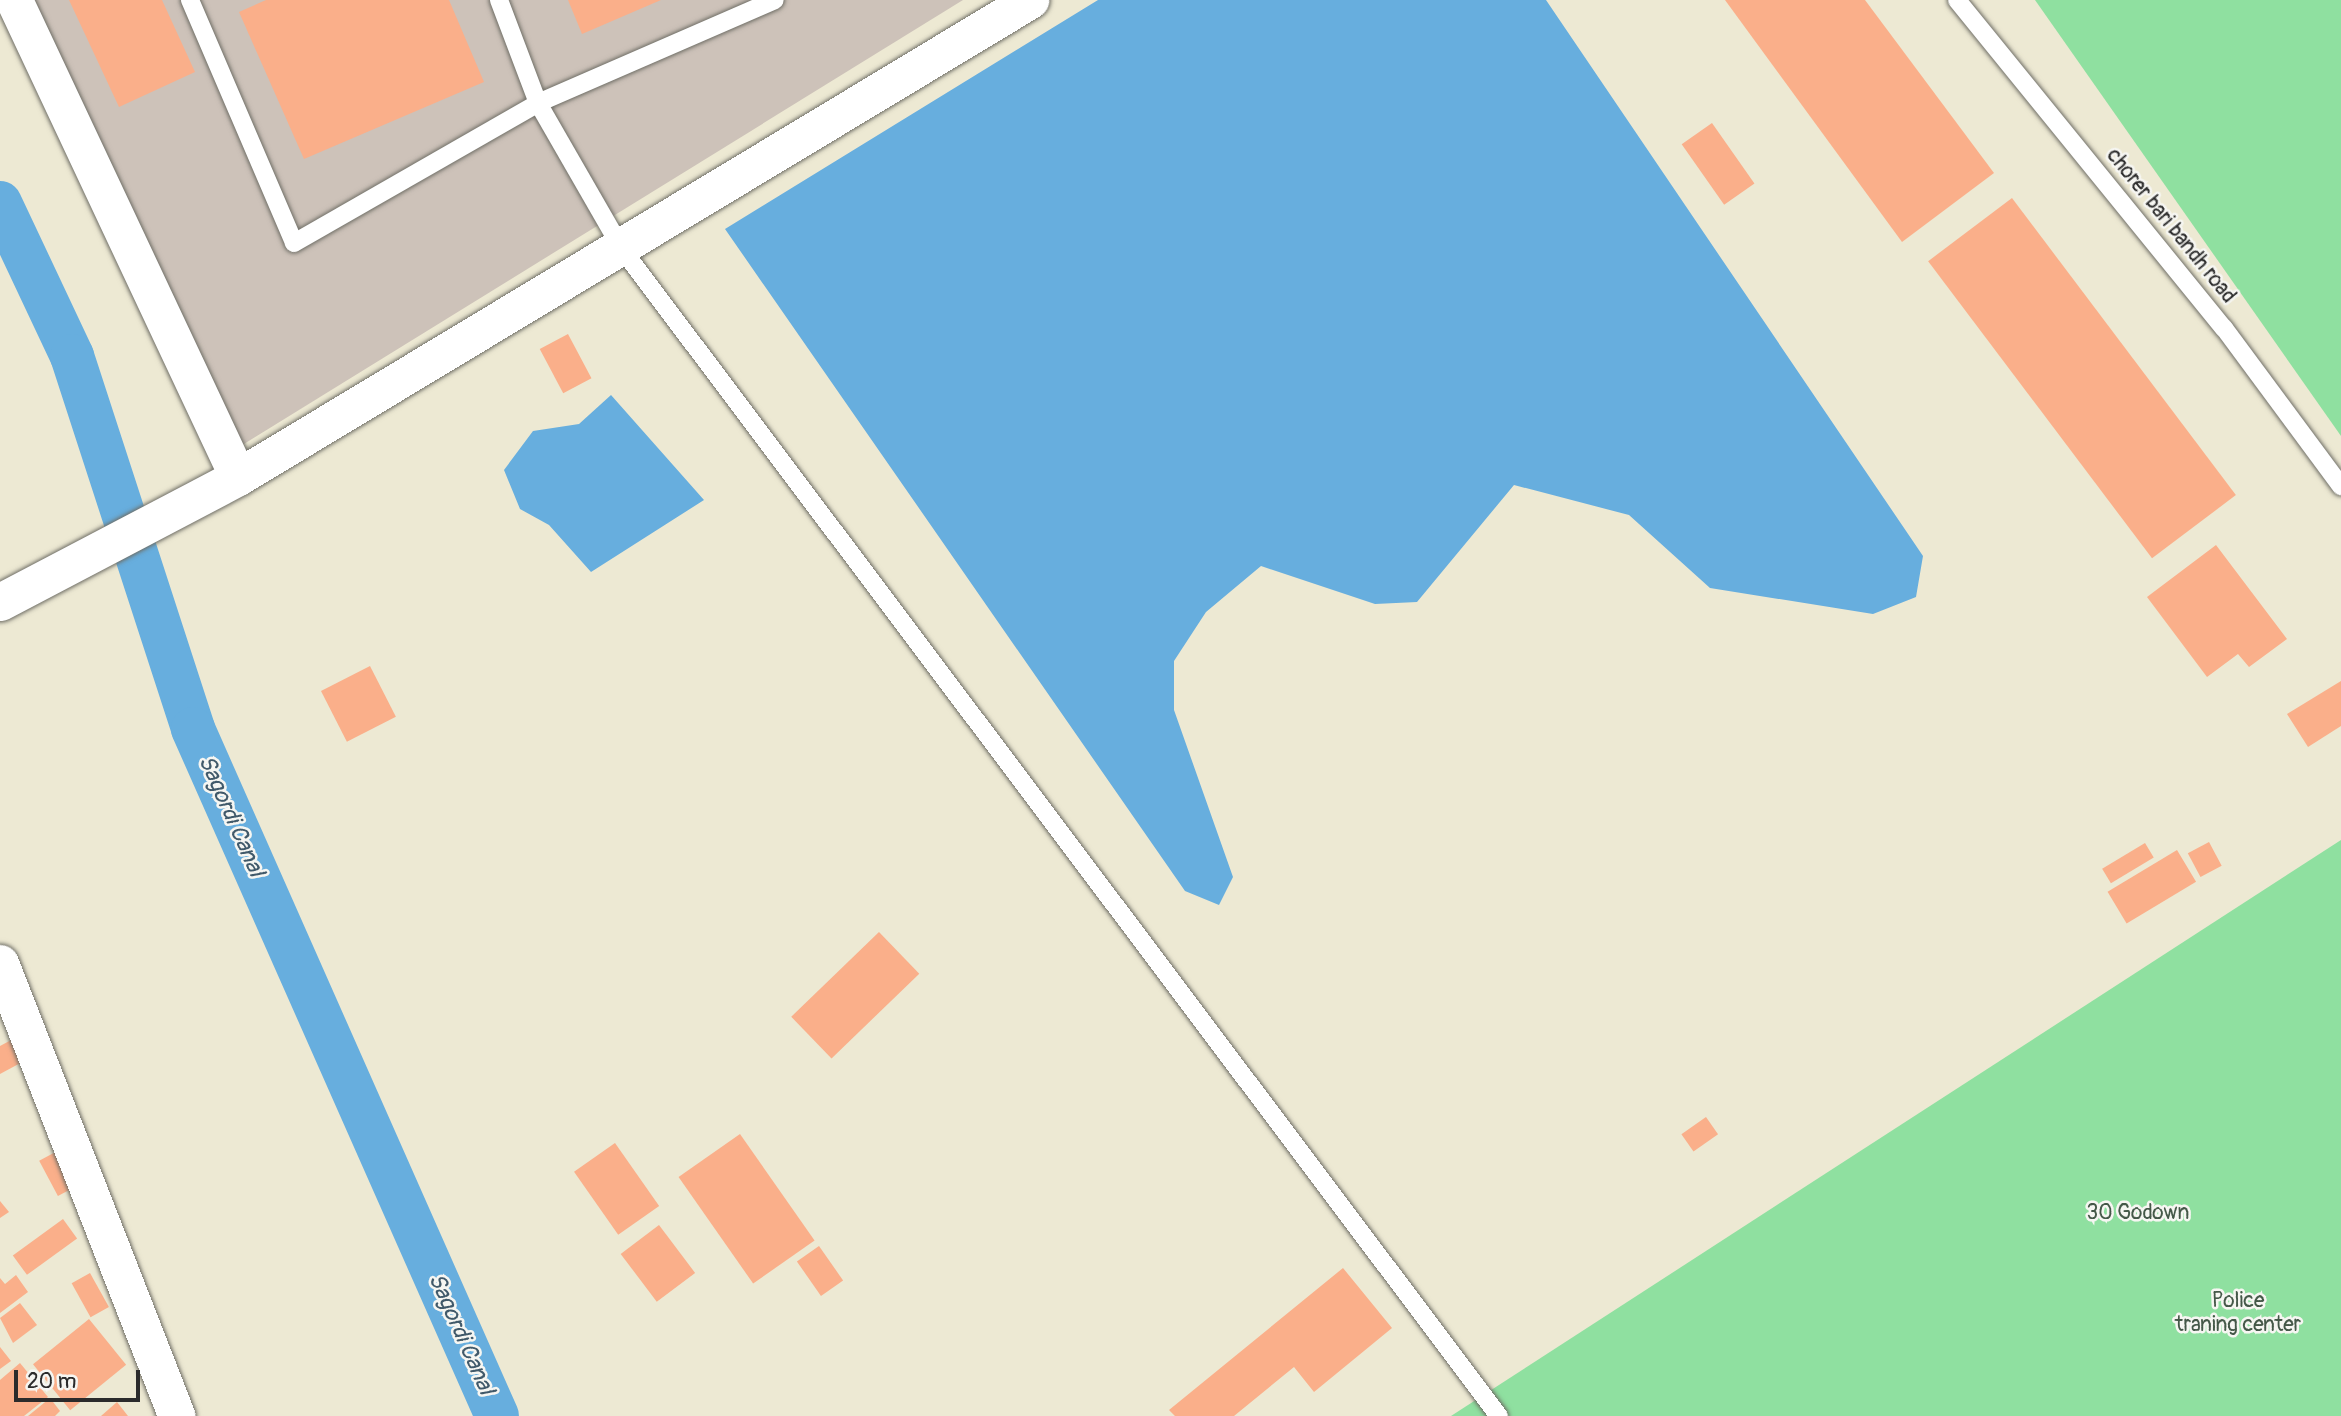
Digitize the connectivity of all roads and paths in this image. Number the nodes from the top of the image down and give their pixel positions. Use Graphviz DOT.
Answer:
graph roads {
  1 [pos="14,0"];
  2 [pos="190,0"];
  3 [pos="499,0"];
  4 [pos="775,0"];
  5 [pos="1030,0"];
  6 [pos="1957,0"];
  7 [pos="538,103"];
  8 [pos="622,249"];
  9 [pos="224,485"];
  10 [pos="2341,486"];
  11 [pos="0,603"];
  12 [pos="0,963"];
  13 [pos="177,1416"];
  14 [pos="1499,1416"];
  1 -- 9 [label="street"];
  2 -- 7 [label="lane"];
  3 -- 7 [label="lane"];
  4 -- 7 [label="lane"];
  5 -- 8 [label="street"];
  6 -- 10 [label="lane, chorer bari bandh road"];
  7 -- 8 [label="lane"];
  8 -- 9 [label="street"];
  8 -- 14 [label="lane"];
  9 -- 11 [label="street"];
  12 -- 13 [label="street"];
}
